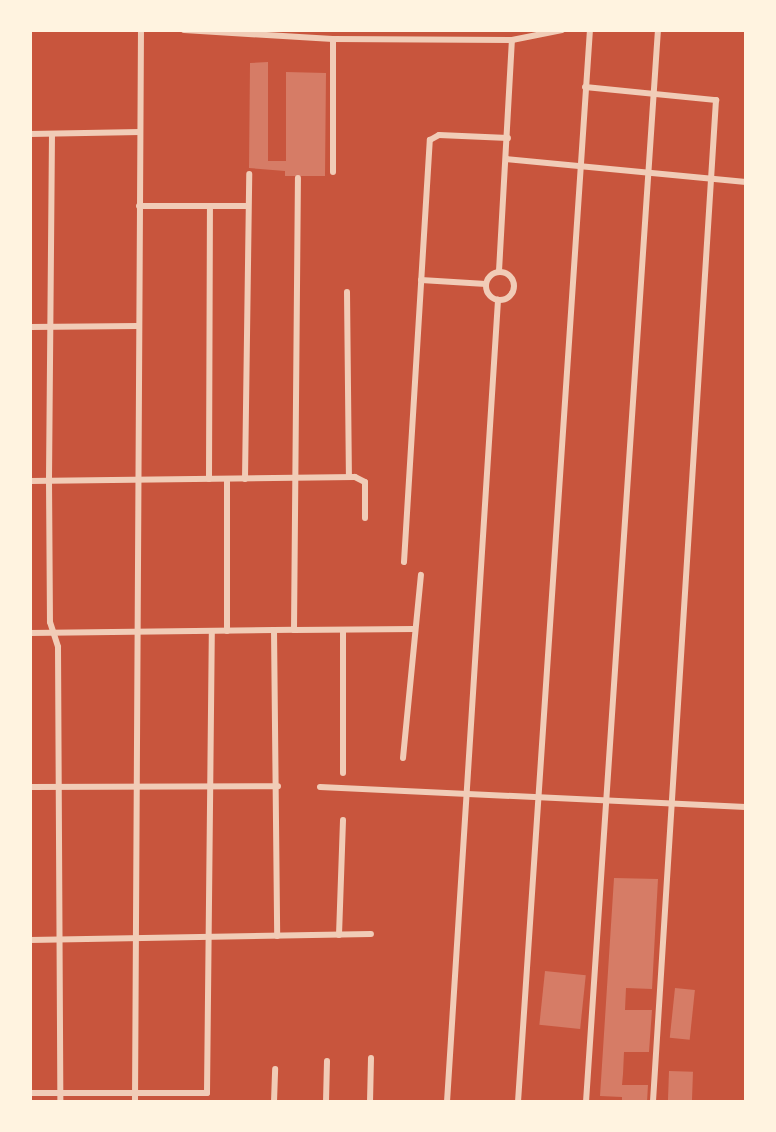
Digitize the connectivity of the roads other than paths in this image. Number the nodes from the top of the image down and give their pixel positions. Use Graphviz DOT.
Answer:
graph roads {
  1 [pos="141,30"];
  2 [pos="184,30"];
  3 [pos="562,30"];
  4 [pos="590,30"];
  5 [pos="658,30"];
  6 [pos="333,39"];
  7 [pos="512,40"];
  8 [pos="585,87"];
  9 [pos="652,93"];
  10 [pos="140,132"];
  11 [pos="30,134"];
  12 [pos="52,134"];
  13 [pos="508,138"];
  14 [pos="506,159"];
  15 [pos="577,166"];
  16 [pos="333,172"];
  17 [pos="647,173"];
  18 [pos="249,174"];
  19 [pos="298,178"];
  20 [pos="712,179"];
  21 [pos="746,182"];
  22 [pos="139,206"];
  23 [pos="211,206"];
  24 [pos="248,206"];
  25 [pos="499,271"];
  26 [pos="421,280"];
  27 [pos="485,284"];
  28 [pos="347,292"];
  29 [pos="498,300"];
  30 [pos="138,326"];
  31 [pos="30,327"];
  32 [pos="48,327"];
  33 [pos="349,477"];
  34 [pos="296,478"];
  35 [pos="209,479"];
  36 [pos="227,479"];
  37 [pos="246,479"];
  38 [pos="30,481"];
  39 [pos="49,481"];
  40 [pos="136,481"];
  41 [pos="365,518"];
  42 [pos="404,562"];
  43 [pos="421,575"];
  44 [pos="415,629"];
  45 [pos="274,630"];
  46 [pos="294,630"];
  47 [pos="343,630"];
  48 [pos="227,631"];
  49 [pos="30,632"];
  50 [pos="54,632"];
  51 [pos="212,632"];
  52 [pos="136,634"];
  53 [pos="403,758"];
  54 [pos="343,773"];
  55 [pos="135,785"];
  56 [pos="211,786"];
  57 [pos="278,786"];
  58 [pos="30,787"];
  59 [pos="59,787"];
  60 [pos="320,787"];
  61 [pos="466,793"];
  62 [pos="538,797"];
  63 [pos="606,800"];
  64 [pos="673,803"];
  65 [pos="746,807"];
  66 [pos="343,820"];
  67 [pos="371,934"];
  68 [pos="340,935"];
  69 [pos="278,936"];
  70 [pos="209,938"];
  71 [pos="135,939"];
  72 [pos="30,940"];
  73 [pos="60,940"];
  74 [pos="371,1058"];
  75 [pos="327,1061"];
  76 [pos="275,1069"];
  77 [pos="30,1093"];
  78 [pos="60,1093"];
  79 [pos="135,1093"];
  80 [pos="207,1093"];
  81 [pos="60,1102"];
  82 [pos="135,1102"];
  83 [pos="206,1102"];
  84 [pos="274,1102"];
  85 [pos="326,1102"];
  86 [pos="370,1102"];
  87 [pos="447,1102"];
  88 [pos="518,1102"];
  89 [pos="586,1102"];
  90 [pos="653,1102"];
  1 -- 10 [label="street"];
  2 -- 6 [label="street"];
  3 -- 7 [label="street"];
  4 -- 8 [label="street"];
  5 -- 9 [label="street"];
  6 -- 7 [label="street"];
  6 -- 16 [label="street"];
  7 -- 13 [label="street"];
  8 -- 9 [label="street"];
  8 -- 15 [label="street"];
  9 -- 17 [label="street"];
  9 -- 20 [label="street"];
  10 -- 12 [label="street"];
  10 -- 22 [label="street"];
  11 -- 12 [label="street"];
  12 -- 32 [label="street"];
  13 -- 14 [label="street"];
  13 -- 26 [label="street"];
  14 -- 15 [label="street"];
  14 -- 25 [label="street"];
  15 -- 17 [label="street"];
  15 -- 62 [label="street"];
  17 -- 20 [label="street"];
  17 -- 63 [label="street"];
  18 -- 24 [label="street"];
  19 -- 34 [label="street"];
  20 -- 21 [label="street"];
  20 -- 64 [label="street"];
  22 -- 23 [label="street"];
  22 -- 30 [label="street"];
  23 -- 24 [label="street"];
  23 -- 35 [label="street"];
  24 -- 37 [label="street"];
  25 -- 27 [label="street"];
  25 -- 29 [label="street"];
  26 -- 27 [label="street"];
  26 -- 42 [label="street"];
  27 -- 29 [label="street"];
  28 -- 33 [label="street"];
  29 -- 61 [label="street"];
  30 -- 32 [label="street"];
  30 -- 40 [label="street"];
  31 -- 32 [label="street"];
  32 -- 39 [label="street"];
  33 -- 34 [label="street"];
  33 -- 41 [label="street"];
  34 -- 37 [label="street"];
  34 -- 46 [label="street"];
  35 -- 36 [label="street"];
  35 -- 40 [label="street"];
  36 -- 37 [label="street"];
  36 -- 48 [label="street"];
  38 -- 39 [label="street"];
  39 -- 40 [label="street"];
  39 -- 50 [label="street"];
  40 -- 52 [label="street"];
  43 -- 44 [label="street"];
  44 -- 47 [label="street"];
  44 -- 53 [label="street"];
  45 -- 46 [label="street"];
  45 -- 48 [label="street"];
  45 -- 57 [label="street"];
  46 -- 47 [label="street"];
  47 -- 54 [label="street"];
  48 -- 51 [label="street"];
  49 -- 50 [label="street"];
  50 -- 52 [label="street"];
  50 -- 59 [label="street"];
  51 -- 52 [label="street"];
  51 -- 56 [label="street"];
  52 -- 55 [label="street"];
  55 -- 56 [label="street"];
  55 -- 59 [label="street"];
  55 -- 71 [label="street"];
  56 -- 57 [label="street"];
  56 -- 70 [label="street"];
  57 -- 69 [label="street"];
  58 -- 59 [label="street"];
  59 -- 73 [label="street"];
  60 -- 61 [label="street"];
  61 -- 62 [label="street"];
  61 -- 87 [label="street"];
  62 -- 63 [label="street"];
  62 -- 88 [label="street"];
  63 -- 64 [label="street"];
  63 -- 89 [label="street"];
  64 -- 65 [label="street"];
  64 -- 90 [label="street"];
  66 -- 68 [label="street"];
  67 -- 68 [label="street"];
  68 -- 69 [label="street"];
  69 -- 70 [label="street"];
  70 -- 71 [label="street"];
  70 -- 80 [label="street"];
  71 -- 73 [label="street"];
  71 -- 79 [label="street"];
  72 -- 73 [label="street"];
  73 -- 78 [label="street"];
  74 -- 86 [label="street"];
  75 -- 85 [label="street"];
  76 -- 84 [label="street"];
  77 -- 78 [label="street"];
  78 -- 79 [label="street"];
  78 -- 81 [label="street"];
  79 -- 80 [label="street"];
  79 -- 82 [label="street"];
  80 -- 83 [label="street"];
}
